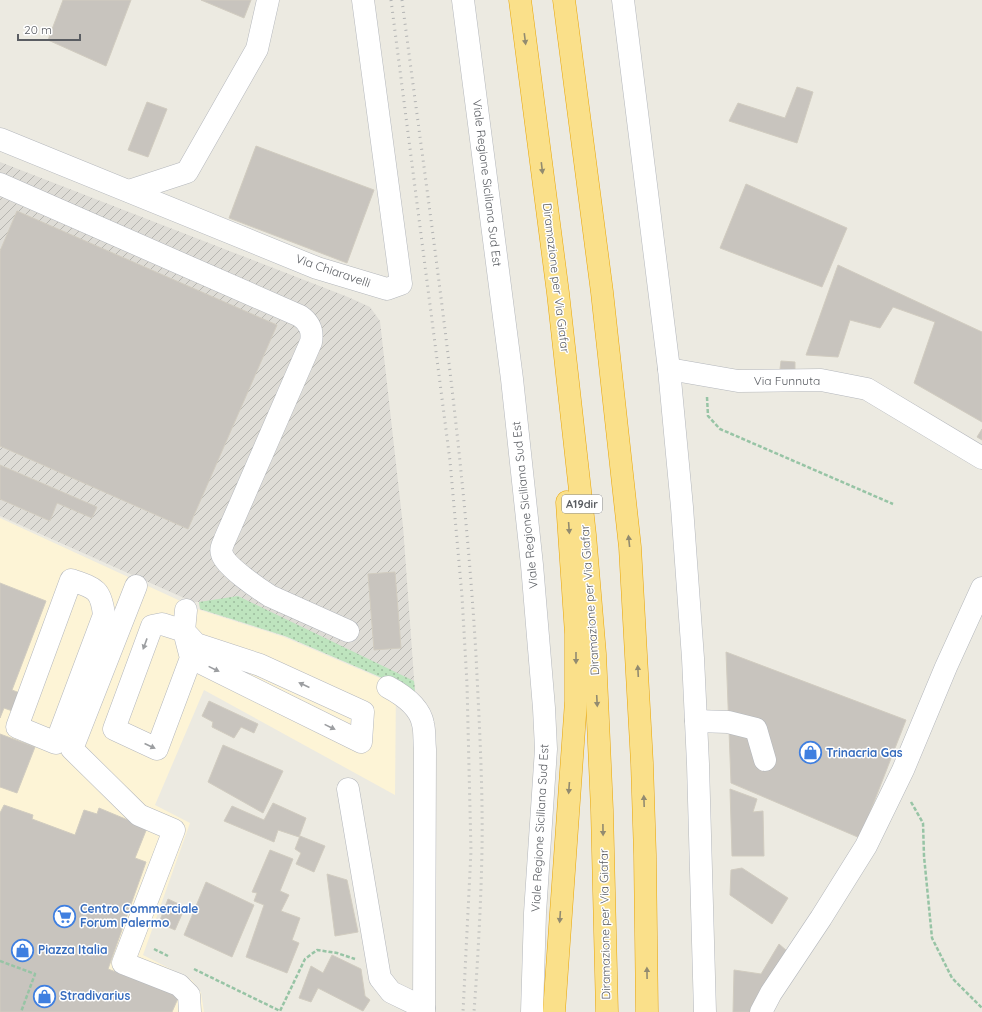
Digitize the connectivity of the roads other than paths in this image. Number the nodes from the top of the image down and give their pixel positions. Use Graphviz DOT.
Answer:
graph roads {
  1 [pos="268,0"];
  2 [pos="363,0"];
  3 [pos="463,0"];
  4 [pos="520,0"];
  5 [pos="564,0"];
  6 [pos="623,0"];
  7 [pos="0,139"];
  8 [pos="0,184"];
  9 [pos="128,191"];
  10 [pos="558,294"];
  11 [pos="669,369"];
  12 [pos="982,458"];
  13 [pos="136,586"];
  14 [pos="982,588"];
  15 [pos="186,610"];
  16 [pos="184,631"];
  17 [pos="348,631"];
  18 [pos="192,658"];
  19 [pos="388,687"];
  20 [pos="696,721"];
  21 [pos="64,746"];
  22 [pos="765,760"];
  23 [pos="348,789"];
  24 [pos="424,1010"];
  25 [pos="190,1012"];
  26 [pos="532,1012"];
  27 [pos="554,1012"];
  28 [pos="607,1012"];
  29 [pos="647,1012"];
  30 [pos="705,1012"];
  31 [pos="761,1012"];
  1 -- 9 [label="street"];
  2 -- 9 [label="street, Via Chiaravelli"];
  3 -- 26 [label="street, Viale Regione Siciliana Sud Est"];
  4 -- 10 [label="highway, Diramazione per Via Giafar / A19dir, one-way"];
  29 -- 5 [label="highway, one-way"];
  6 -- 11 [label="street"];
  7 -- 9 [label="street, Via Chiaravelli"];
  8 -- 17 [label="street"];
  10 -- 27 [label="highway, one-way"];
  10 -- 28 [label="highway, Diramazione per Via Giafar / A19dir, one-way"];
  11 -- 12 [label="street, Via Funnuta"];
  11 -- 20 [label="street"];
  13 -- 21 [label="street"];
  14 -- 31 [label="street"];
  15 -- 16 [label="street"];
  16 -- 18 [label="street"];
  16 -- 18 [label="street, one-way"];
  18 -- 16 [label="street, one-way"];
  19 -- 24 [label="street"];
  20 -- 22 [label="street"];
  20 -- 30 [label="street"];
  21 -- 21 [label="street"];
  21 -- 25 [label="street"];
  23 -- 24 [label="street"];
}
